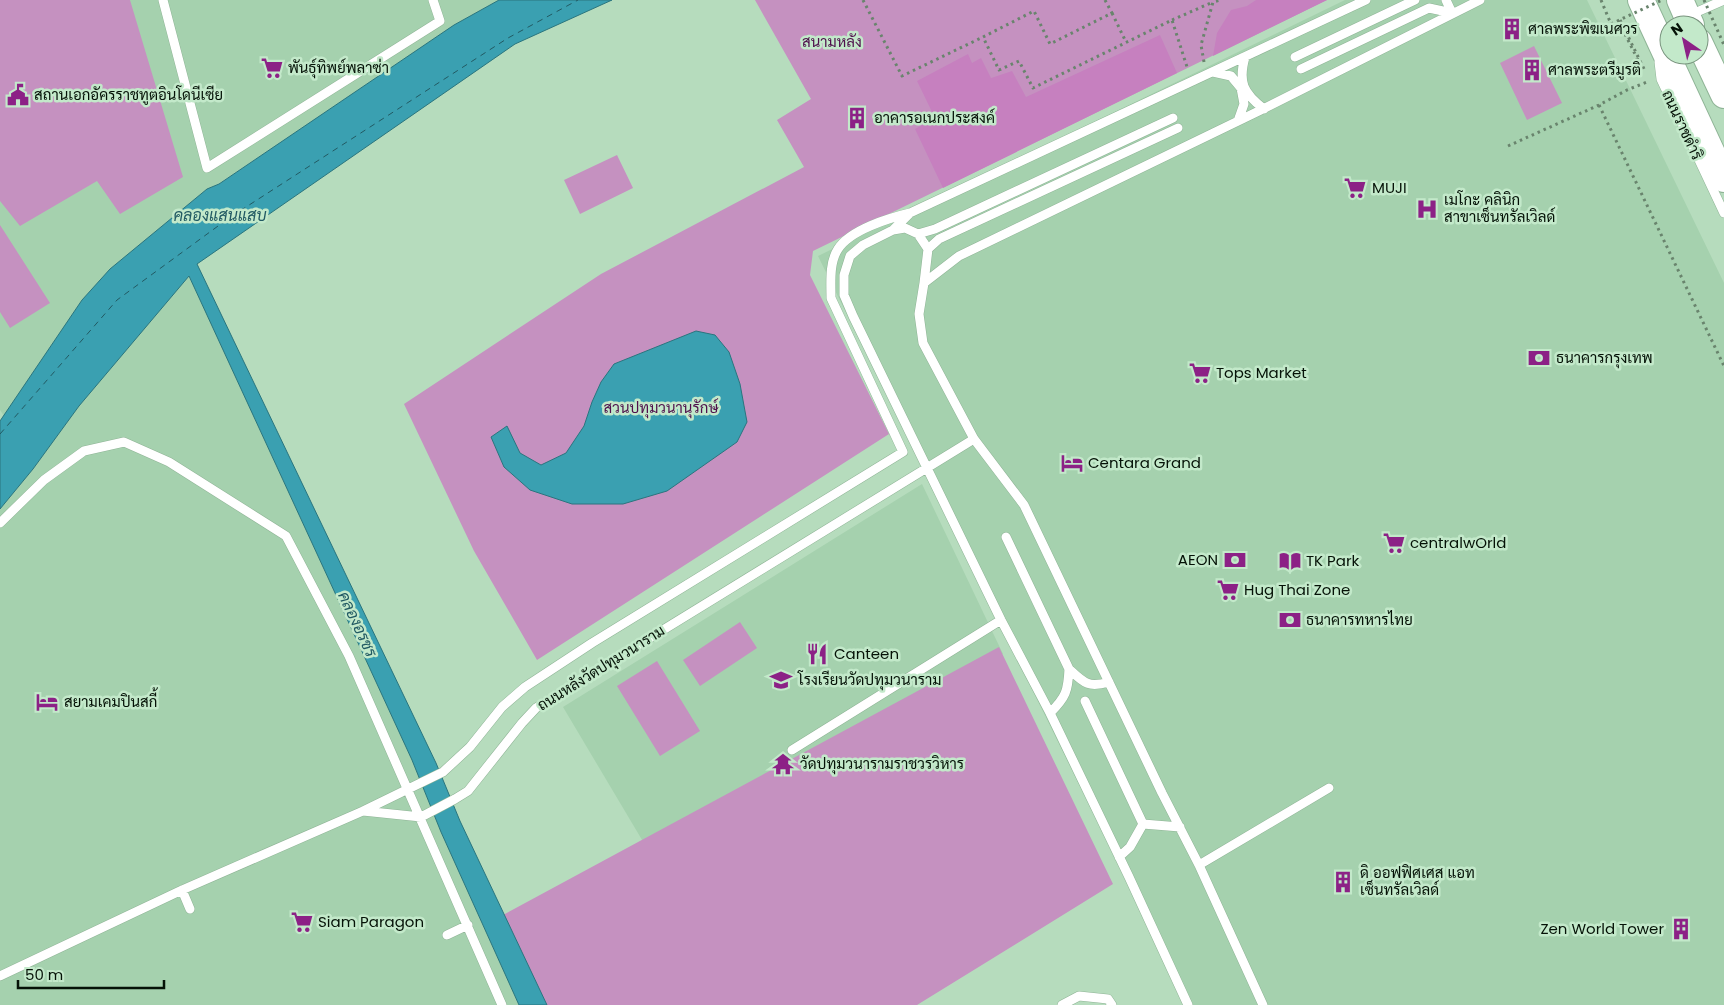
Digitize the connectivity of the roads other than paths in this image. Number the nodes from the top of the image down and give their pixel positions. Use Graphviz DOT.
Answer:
graph roads {
  1 [pos="163,0"];
  2 [pos="433,0"];
  3 [pos="1366,0"];
  4 [pos="1415,0"];
  5 [pos="1446,0"];
  6 [pos="1480,0"];
  7 [pos="1641,0"];
  8 [pos="1724,0"];
  9 [pos="1452,13"];
  10 [pos="1698,15"];
  11 [pos="1657,32"];
  12 [pos="1709,48"];
  13 [pos="1709,56"];
  14 [pos="1246,57"];
  15 [pos="1295,57"];
  16 [pos="1301,69"];
  17 [pos="1210,74"];
  18 [pos="1724,79"];
  19 [pos="1724,95"];
  20 [pos="1264,109"];
  21 [pos="1173,118"];
  22 [pos="1238,121"];
  23 [pos="1178,128"];
  24 [pos="1724,179"];
  25 [pos="910,213"];
  26 [pos="1724,213"];
  27 [pos="893,230"];
  28 [pos="918,234"];
  29 [pos="928,249"];
  30 [pos="924,284"];
  31 [pos="974,439"];
  32 [pos="927,469"];
  33 [pos="0,523"];
  34 [pos="1006,537"];
  35 [pos="1001,620"];
  36 [pos="1069,669"];
  37 [pos="1109,682"];
  38 [pos="1084,701"];
  39 [pos="1050,713"];
  40 [pos="792,750"];
  41 [pos="1329,788"];
  42 [pos="409,790"];
  43 [pos="363,811"];
  44 [pos="421,817"];
  45 [pos="1143,824"];
  46 [pos="1180,828"];
  47 [pos="1119,857"];
  48 [pos="1199,864"];
  49 [pos="182,890"];
  50 [pos="190,909"];
  51 [pos="468,925"];
  52 [pos="446,935"];
  53 [pos="0,976"];
  54 [pos="502,1005"];
  55 [pos="1062,1005"];
  56 [pos="1112,1005"];
  57 [pos="1188,1005"];
  58 [pos="1263,1005"];
  1 -- 2 [label="lane"];
  3 -- 14 [label="lane"];
  4 -- 15 [label="lane"];
  5 -- 9 [label="lane"];
  6 -- 9 [label="lane"];
  7 -- 11 [label="main road, ถนนราชดำริ"];
  8 -- 10 [label="lane"];
  9 -- 16 [label="lane"];
  9 -- 20 [label="lane"];
  11 -- 24 [label="main road, ถนนราชดำริ"];
  11 -- 26 [label="lane, ถนนราชดำริ"];
  12 -- 18 [label="lane"];
  13 -- 19 [label="main road"];
  14 -- 17 [label="lane"];
  14 -- 20 [label="lane"];
  17 -- 22 [label="lane"];
  17 -- 25 [label="lane"];
  20 -- 22 [label="lane"];
  21 -- 28 [label="lane"];
  22 -- 30 [label="lane"];
  23 -- 29 [label="lane"];
  25 -- 27 [label="lane"];
  25 -- 42 [label="lane, ถนนหลังวัดปทุมวนาราม"];
  27 -- 28 [label="lane"];
  27 -- 32 [label="lane"];
  28 -- 29 [label="lane"];
  29 -- 30 [label="lane"];
  30 -- 31 [label="lane"];
  31 -- 32 [label="lane, ถนนหลังวัดปทุมวนาราม"];
  31 -- 37 [label="lane"];
  32 -- 35 [label="lane"];
  32 -- 44 [label="lane, ถนนหลังวัดปทุมวนาราม"];
  33 -- 42 [label="lane"];
  34 -- 36 [label="lane"];
  35 -- 39 [label="lane"];
  35 -- 40 [label="lane"];
  36 -- 37 [label="lane"];
  36 -- 39 [label="lane"];
  37 -- 46 [label="lane"];
  38 -- 45 [label="lane"];
  39 -- 47 [label="lane"];
  41 -- 48 [label="lane"];
  42 -- 43 [label="lane, ถนนหลังวัดปทุมวนาราม"];
  42 -- 44 [label="lane"];
  43 -- 44 [label="lane"];
  43 -- 49 [label="lane, ถนนหลังวัดปทุมวนาราม"];
  44 -- 51 [label="lane"];
  45 -- 46 [label="lane"];
  45 -- 47 [label="lane"];
  46 -- 48 [label="lane"];
  47 -- 57 [label="lane"];
  48 -- 58 [label="lane"];
  49 -- 50 [label="lane"];
  49 -- 53 [label="lane, ถนนหลังวัดปทุมวนาราม"];
  51 -- 52 [label="lane"];
  51 -- 54 [label="lane"];
  55 -- 56 [label="lane"];
}
